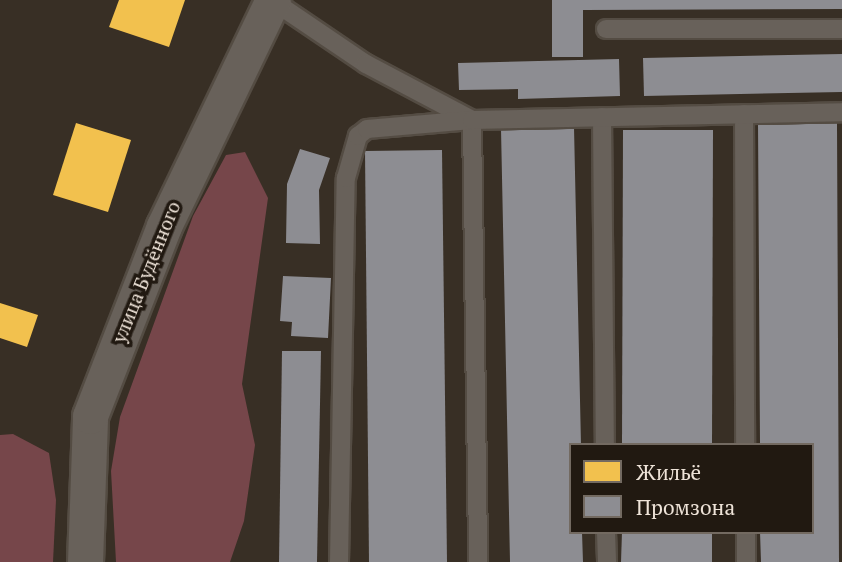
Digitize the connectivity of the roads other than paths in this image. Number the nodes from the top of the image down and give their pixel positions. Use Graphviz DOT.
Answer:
graph roads {
  1 [pos="273,0"];
  2 [pos="606,29"];
  3 [pos="842,29"];
  4 [pos="842,113"];
  5 [pos="744,114"];
  6 [pos="602,117"];
  7 [pos="472,120"];
  8 [pos="606,443"];
  9 [pos="745,443"];
  10 [pos="607,534"];
  11 [pos="746,534"];
  12 [pos="85,562"];
  13 [pos="339,562"];
  14 [pos="478,562"];
  15 [pos="607,562"];
  16 [pos="746,562"];
  1 -- 7 [label="lane"];
  1 -- 12 [label="street, улица Будённого"];
  2 -- 3 [label="lane"];
  4 -- 5 [label="lane"];
  5 -- 6 [label="lane"];
  5 -- 9 [label="lane"];
  6 -- 7 [label="lane"];
  6 -- 8 [label="lane"];
  7 -- 13 [label="lane"];
  7 -- 14 [label="lane"];
  10 -- 15 [label="lane"];
  11 -- 16 [label="lane"];
}
